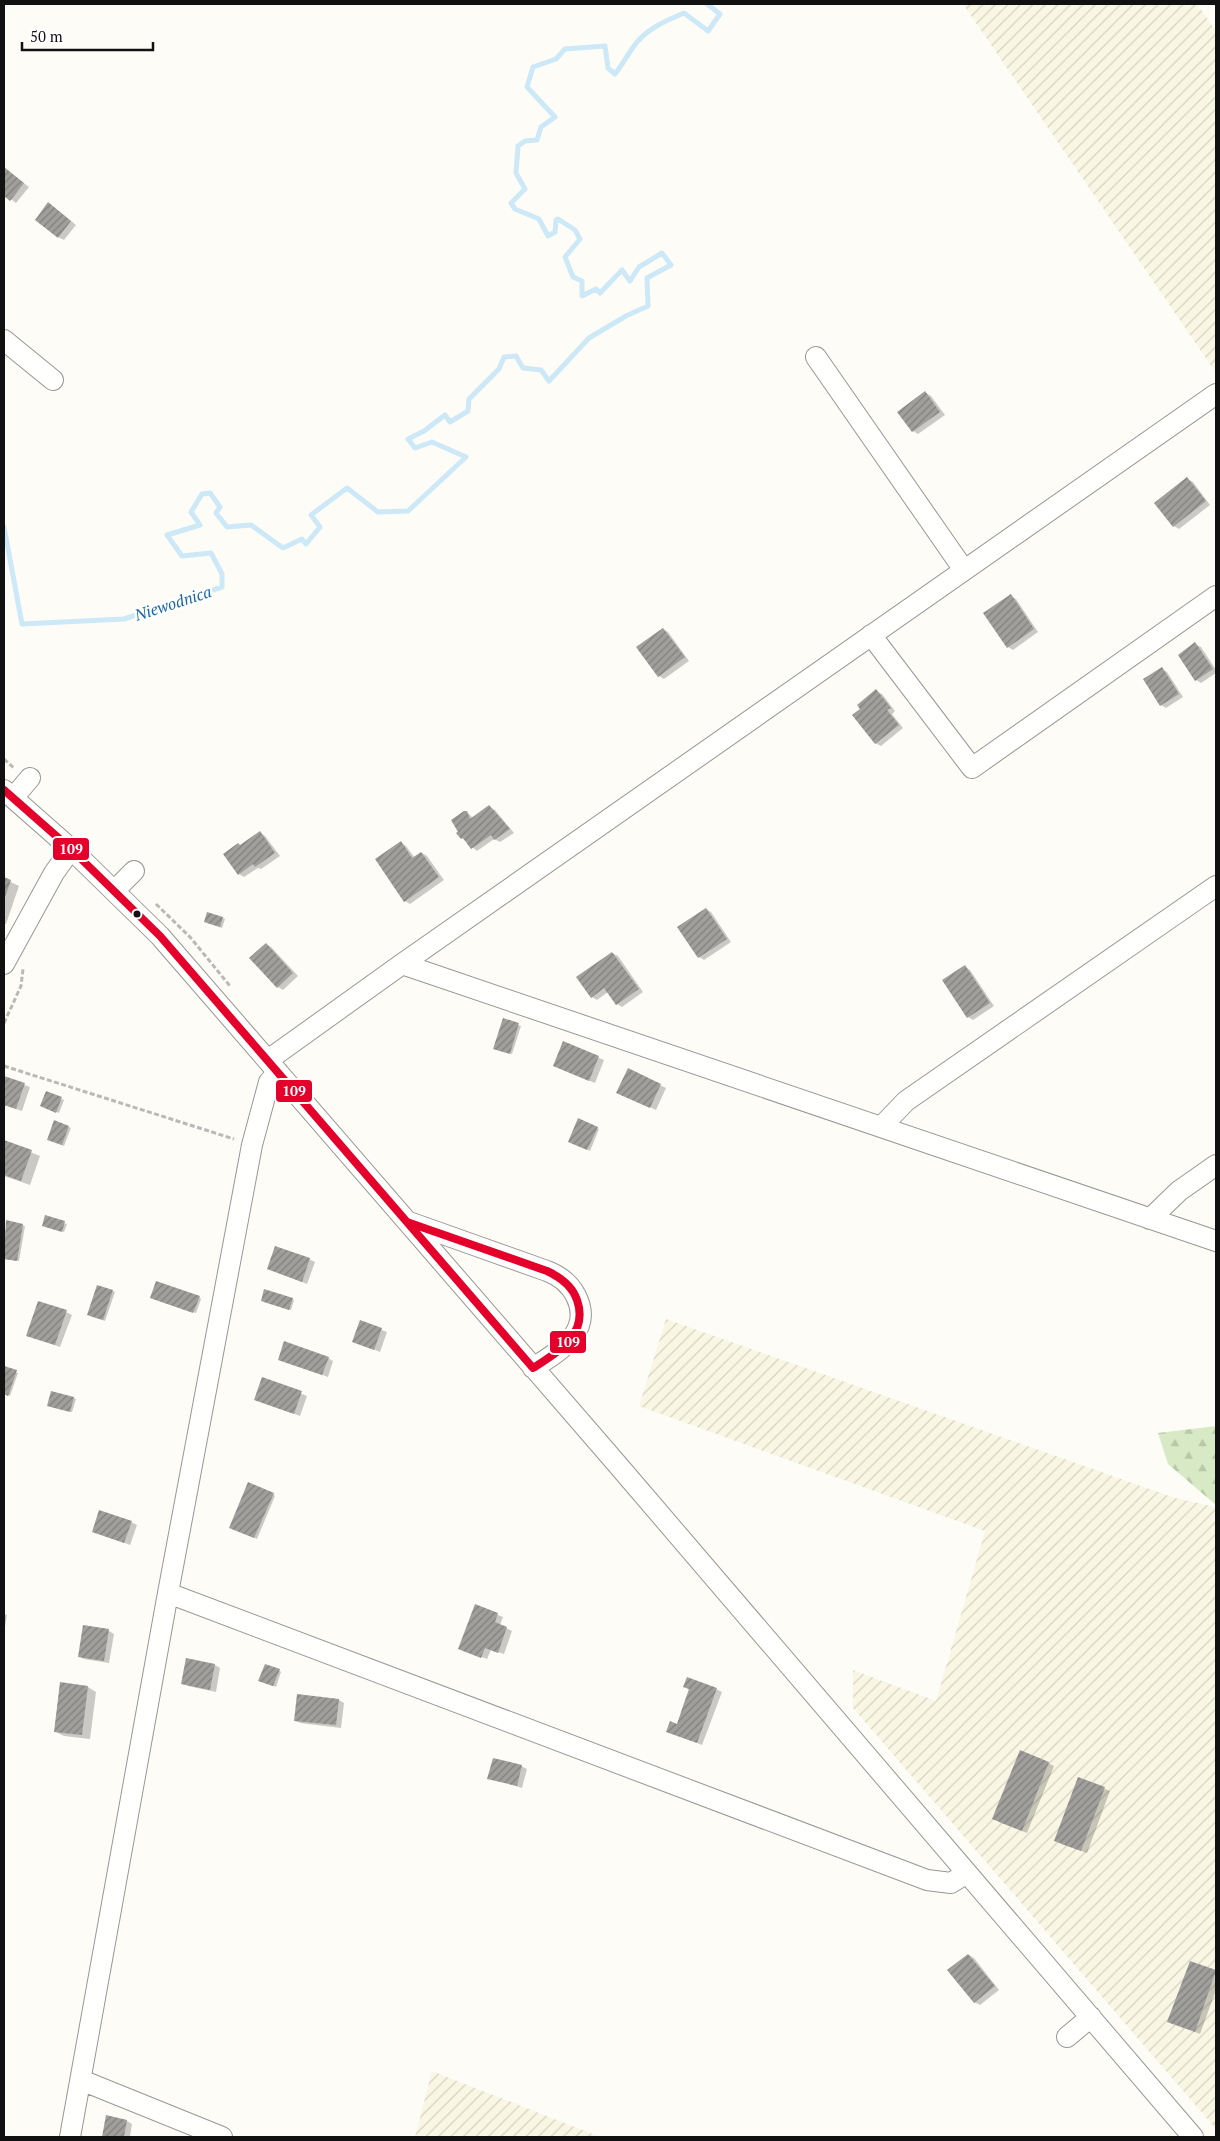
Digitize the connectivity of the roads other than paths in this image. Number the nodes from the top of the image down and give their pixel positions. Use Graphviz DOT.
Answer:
graph roads {
  1 [pos="4,340"];
  2 [pos="816,357"];
  3 [pos="54,380"];
  4 [pos="1216,394"];
  5 [pos="964,570"];
  6 [pos="1216,596"];
  7 [pos="871,635"];
  8 [pos="30,778"];
  9 [pos="8,794"];
  10 [pos="71,848"];
  11 [pos="134,871"];
  12 [pos="1216,886"];
  13 [pos="115,890"];
  14 [pos="4,964"];
  15 [pos="402,964"];
  16 [pos="273,1066"];
  17 [pos="881,1127"];
  18 [pos="1216,1165"];
  19 [pos="1150,1219"];
  20 [pos="407,1222"];
  21 [pos="1216,1241"];
  22 [pos="533,1368"];
  23 [pos="168,1593"];
  24 [pos="967,1873"];
  25 [pos="1091,2017"];
  26 [pos="1067,2037"];
  27 [pos="80,2080"];
  28 [pos="70,2137"];
  29 [pos="222,2137"];
  30 [pos="1193,2137"];
  1 -- 3 [label="street"];
  2 -- 5 [label="street"];
  4 -- 5 [label="street"];
  5 -- 7 [label="street"];
  6 -- 7 [label="street"];
  7 -- 15 [label="street"];
  8 -- 9 [label="street"];
  9 -- 10 [label="street"];
  10 -- 13 [label="street"];
  10 -- 14 [label="street"];
  11 -- 13 [label="street"];
  12 -- 17 [label="street"];
  13 -- 16 [label="street"];
  15 -- 16 [label="street"];
  15 -- 17 [label="street"];
  16 -- 20 [label="street"];
  16 -- 23 [label="street"];
  17 -- 19 [label="street"];
  18 -- 19 [label="street"];
  19 -- 21 [label="street"];
  20 -- 22 [label="street"];
  20 -- 22 [label="street"];
  22 -- 24 [label="street"];
  23 -- 24 [label="street"];
  23 -- 27 [label="street"];
  24 -- 25 [label="street"];
  25 -- 26 [label="street"];
  25 -- 30 [label="street"];
  27 -- 28 [label="street"];
  27 -- 29 [label="street"];
}
